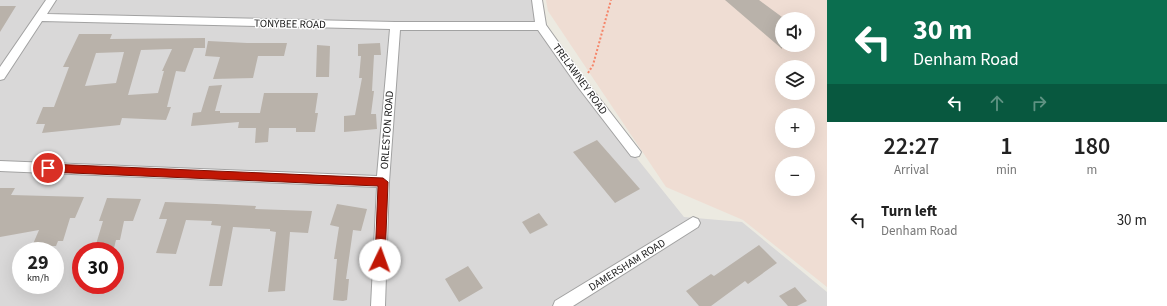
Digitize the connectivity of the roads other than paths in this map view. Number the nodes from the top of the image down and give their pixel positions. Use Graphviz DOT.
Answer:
graph roads {
  1 [pos="51,0"];
  2 [pos="537,0"];
  3 [pos="39,17"];
  4 [pos="395,26"];
  5 [pos="541,26"];
  6 [pos="0,76"];
  7 [pos="635,152"];
  8 [pos="0,166"];
  9 [pos="383,182"];
  10 [pos="693,223"];
  11 [pos="378,306"];
  12 [pos="560,306"];
  1 -- 3 [label="street"];
  2 -- 5 [label="street, TRELAWNEY ROAD"];
  3 -- 4 [label="street, TONYBEE ROAD"];
  3 -- 6 [label="street"];
  4 -- 5 [label="street, TONYBEE ROAD"];
  4 -- 9 [label="street, ORLESTON ROAD"];
  5 -- 7 [label="street, TRELAWNEY ROAD"];
  8 -- 9 [label="street"];
  9 -- 11 [label="street, ORLESTON ROAD"];
  10 -- 12 [label="street, DAMERSHAM ROAD"];
}
